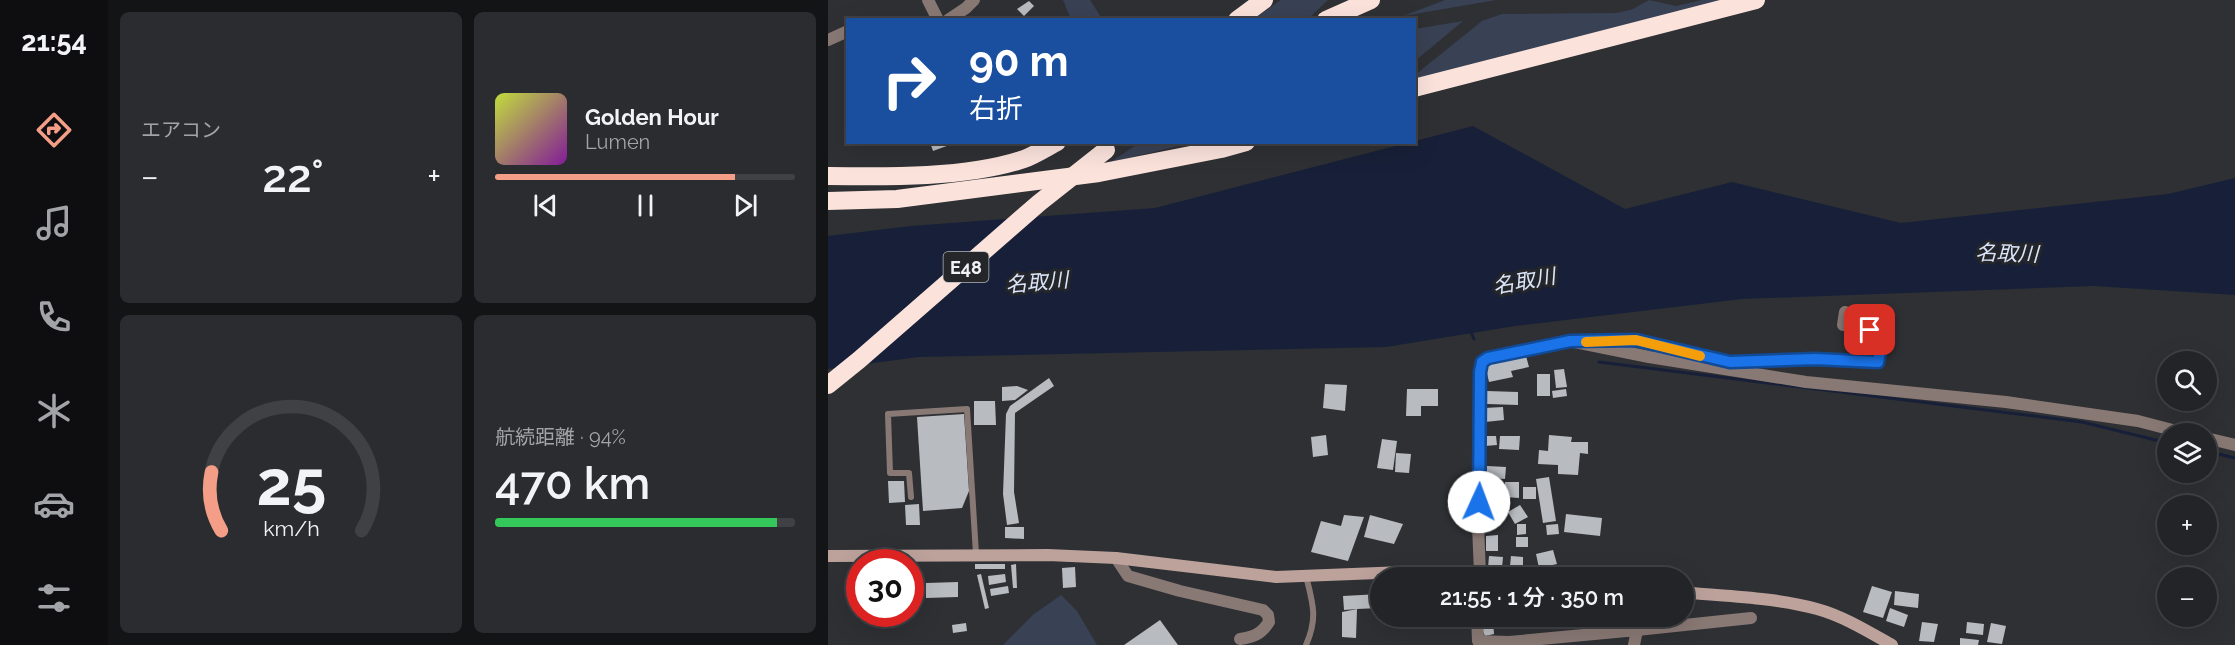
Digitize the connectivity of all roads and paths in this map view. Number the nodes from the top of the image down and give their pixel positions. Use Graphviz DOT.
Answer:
graph roads {
  1 [pos="928,0"];
  2 [pos="974,0"];
  3 [pos="1264,0"];
  4 [pos="1371,0"];
  5 [pos="1756,0"];
  6 [pos="937,18"];
  7 [pos="951,18"];
  8 [pos="1240,18"];
  9 [pos="1330,18"];
  10 [pos="846,32"];
  11 [pos="828,40"];
  12 [pos="1416,87"];
  13 [pos="1053,144"];
  14 [pos="1238,144"];
  15 [pos="1112,146"];
  16 [pos="828,176"];
  17 [pos="828,201"];
  18 [pos="1845,312"];
  19 [pos="1575,342"];
  20 [pos="828,385"];
  21 [pos="2157,427"];
  22 [pos="2217,441"];
  23 [pos="2235,445"];
  24 [pos="911,497"];
  25 [pos="976,554"];
  26 [pos="828,556"];
  27 [pos="1116,558"];
  28 [pos="1480,567"];
  29 [pos="1370,574"];
  30 [pos="1306,576"];
  31 [pos="1694,593"];
  32 [pos="1751,618"];
  33 [pos="1478,627"];
  34 [pos="1637,627"];
  35 [pos="1637,630"];
  36 [pos="1240,639"];
  37 [pos="1479,643"];
  38 [pos="1306,645"];
  39 [pos="1634,645"];
  40 [pos="1892,645"];
  1 -- 6 [label="street"];
  2 -- 7 [label="street"];
  3 -- 8 [label="highway"];
  4 -- 9 [label="highway"];
  5 -- 12 [label="highway"];
  10 -- 11 [label="street"];
  13 -- 16 [label="highway"];
  14 -- 17 [label="highway"];
  15 -- 20 [label="highway, E48, bridge"];
  18 -- 19 [label="street"];
  19 -- 21 [label="street"];
  19 -- 28 [label="street"];
  22 -- 23 [label="street"];
  24 -- 25 [label="lane"];
  25 -- 26 [label="street"];
  25 -- 27 [label="street"];
  27 -- 30 [label="street"];
  27 -- 36 [label="street"];
  29 -- 30 [label="street"];
  30 -- 38 [label="lane"];
  31 -- 40 [label="street"];
  32 -- 35 [label="street"];
  33 -- 37 [label="street"];
  34 -- 35 [label="street"];
  35 -- 37 [label="street"];
  35 -- 39 [label="street"];
}
